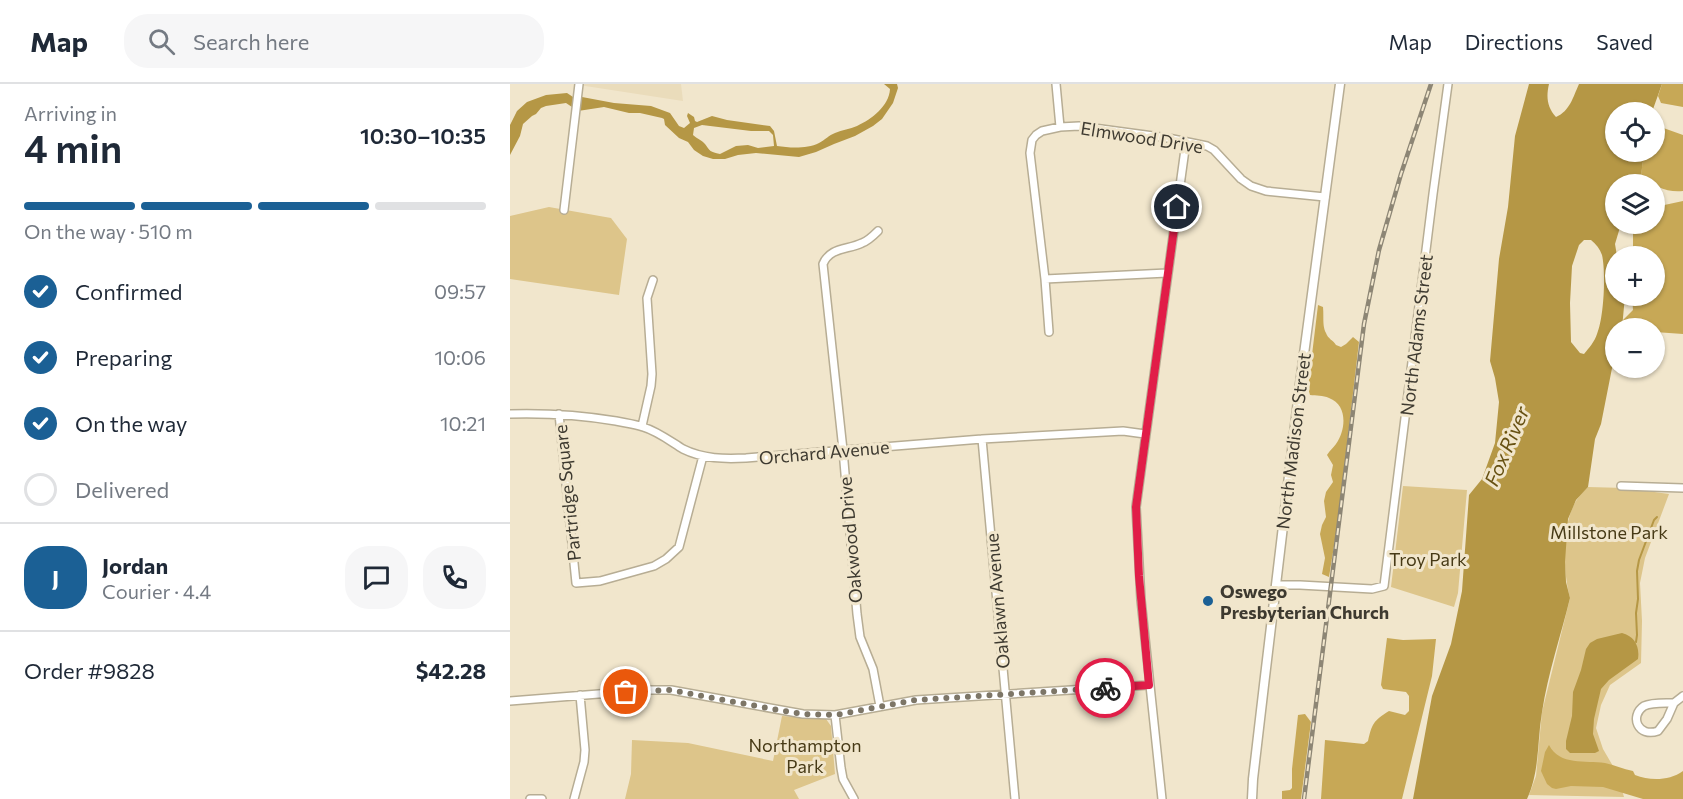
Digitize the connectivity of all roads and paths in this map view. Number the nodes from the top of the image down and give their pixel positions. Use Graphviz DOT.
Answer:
graph roads {
  1 [pos="579,84"];
  2 [pos="1056,84"];
  3 [pos="1340,84"];
  4 [pos="1448,84"];
  5 [pos="1060,127"];
  6 [pos="1186,142"];
  7 [pos="1325,197"];
  8 [pos="564,210"];
  9 [pos="878,231"];
  10 [pos="1167,273"];
  11 [pos="1045,279"];
  12 [pos="653,280"];
  13 [pos="1049,332"];
  14 [pos="510,413"];
  15 [pos="559,414"];
  16 [pos="642,426"];
  17 [pos="1145,434"];
  18 [pos="982,439"];
  19 [pos="843,450"];
  20 [pos="703,456"];
  21 [pos="1621,486"];
  22 [pos="1683,488"];
  23 [pos="1276,585"];
  24 [pos="1149,685"];
  25 [pos="1006,694"];
  26 [pos="580,695"];
  27 [pos="1683,696"];
  28 [pos="510,701"];
  29 [pos="1674,703"];
  30 [pos="880,706"];
  31 [pos="835,715"];
  32 [pos="530,799"];
  33 [pos="542,799"];
  34 [pos="574,799"];
  35 [pos="854,799"];
  36 [pos="1015,799"];
  37 [pos="1162,799"];
  38 [pos="1252,799"];
  1 -- 8 [label="street"];
  2 -- 5 [label="street"];
  3 -- 7 [label="street, North Madison Street"];
  4 -- 23 [label="street, North Adams Street"];
  5 -- 6 [label="street, Elmwood Drive"];
  5 -- 11 [label="street, Elmwood Drive"];
  6 -- 7 [label="street, Elmwood Drive"];
  6 -- 10 [label="street"];
  7 -- 23 [label="street, North Madison Street"];
  9 -- 19 [label="street, Oakwood Drive"];
  10 -- 11 [label="street"];
  10 -- 17 [label="street"];
  11 -- 13 [label="street, Elmwood Drive"];
  12 -- 16 [label="street"];
  14 -- 15 [label="street, Orchard Avenue"];
  15 -- 16 [label="street, Orchard Avenue"];
  15 -- 20 [label="street, Partridge Square"];
  16 -- 20 [label="street, Orchard Avenue"];
  17 -- 18 [label="street, Orchard Avenue"];
  17 -- 24 [label="street"];
  18 -- 19 [label="street, Orchard Avenue"];
  18 -- 25 [label="street, Oaklawn Avenue"];
  19 -- 20 [label="street, Orchard Avenue"];
  19 -- 30 [label="street, Oakwood Drive"];
  21 -- 22 [label="street"];
  23 -- 38 [label="street, North Madison Street"];
  24 -- 25 [label="street"];
  24 -- 37 [label="street"];
  25 -- 30 [label="street"];
  25 -- 36 [label="street, Oaklawn Avenue"];
  26 -- 28 [label="street"];
  26 -- 31 [label="street"];
  26 -- 34 [label="street"];
  27 -- 29 [label="street"];
  29 -- 29 [label="street"];
  30 -- 31 [label="street"];
  31 -- 35 [label="street"];
  32 -- 33 [label="street"];
}
